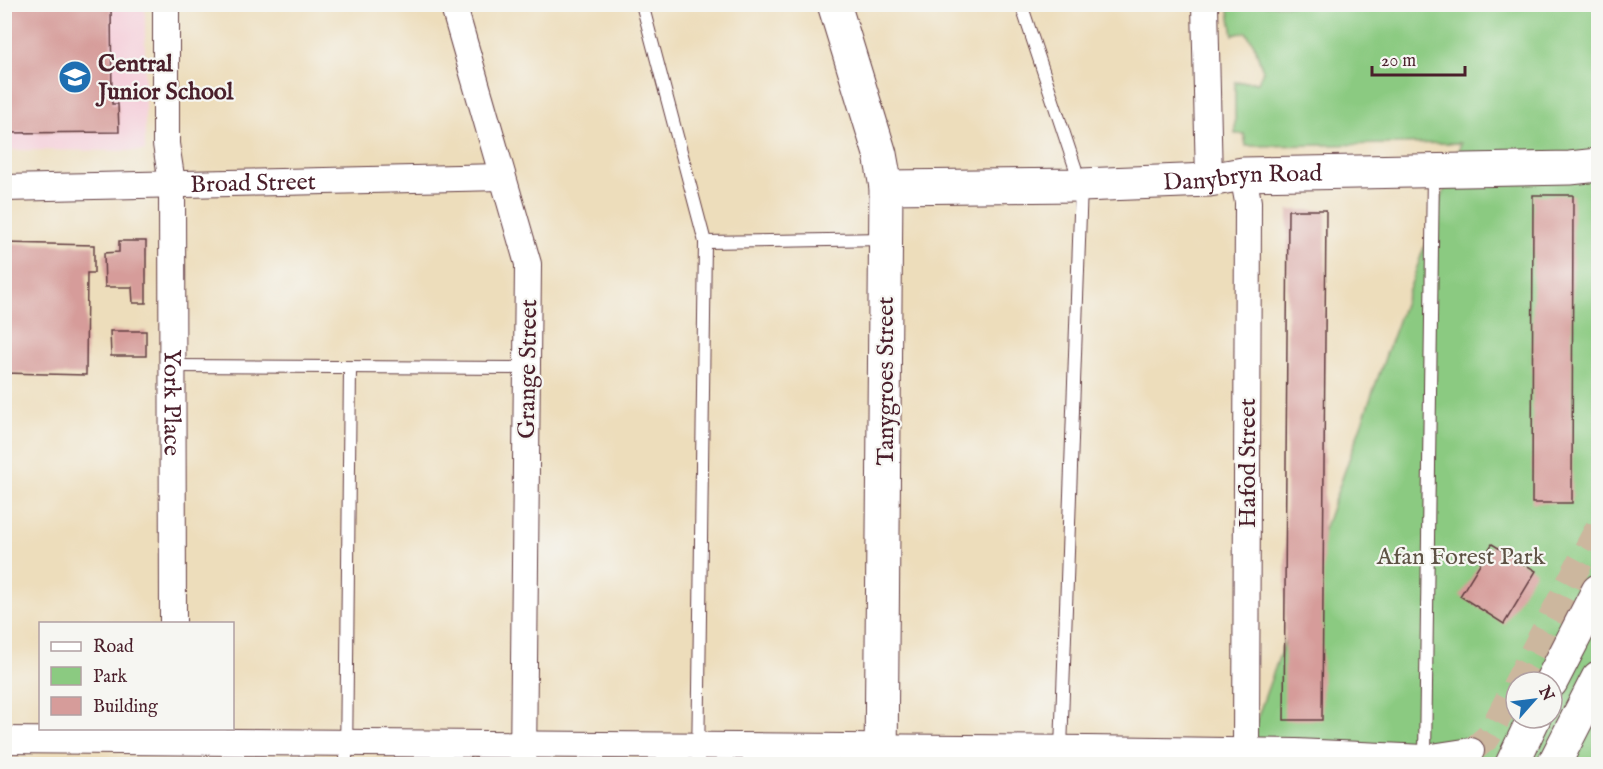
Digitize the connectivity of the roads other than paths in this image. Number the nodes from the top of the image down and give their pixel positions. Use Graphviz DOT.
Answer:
graph roads {
  1 [pos="166,4"];
  2 [pos="453,4"];
  3 [pos="642,4"];
  4 [pos="834,4"];
  5 [pos="1021,4"];
  6 [pos="1205,4"];
  7 [pos="1599,165"];
  8 [pos="1433,171"];
  9 [pos="1243,174"];
  10 [pos="502,177"];
  11 [pos="1209,180"];
  12 [pos="172,183"];
  13 [pos="1081,184"];
  14 [pos="886,187"];
  15 [pos="4,188"];
  16 [pos="886,238"];
  17 [pos="705,242"];
  18 [pos="173,366"];
  19 [pos="350,368"];
  20 [pos="527,368"];
  21 [pos="1599,591"];
  22 [pos="173,622"];
  23 [pos="1557,670"];
  24 [pos="1599,678"];
  25 [pos="1528,730"];
  26 [pos="4,740"];
  27 [pos="173,745"];
  28 [pos="1061,749"];
  29 [pos="1246,752"];
  30 [pos="1471,752"];
  31 [pos="346,753"];
  32 [pos="524,755"];
  33 [pos="698,755"];
  34 [pos="882,756"];
  35 [pos="1087,757"];
  36 [pos="1296,758"];
  37 [pos="1425,758"];
  38 [pos="1512,765"];
  39 [pos="1554,765"];
  1 -- 12 [label="street, York Place"];
  2 -- 10 [label="street, Grange Street"];
  3 -- 17 [label="lane"];
  4 -- 14 [label="main road, Tanygroes Street"];
  5 -- 13 [label="lane"];
  6 -- 11 [label="street"];
  7 -- 8 [label="main road, Danybryn Road"];
  8 -- 9 [label="main road, Danybryn Road"];
  8 -- 37 [label="lane"];
  9 -- 11 [label="main road, Danybryn Road"];
  9 -- 29 [label="street, Hafod Street"];
  10 -- 12 [label="street, Broad Street"];
  10 -- 20 [label="street, Grange Street"];
  11 -- 13 [label="main road, Danybryn Road"];
  12 -- 15 [label="street, Broad Street"];
  12 -- 18 [label="street, York Place"];
  13 -- 14 [label="main road, Danybryn Road"];
  13 -- 28 [label="lane"];
  14 -- 16 [label="main road, Tanygroes Street"];
  16 -- 17 [label="lane"];
  16 -- 34 [label="main road, Tanygroes Street"];
  17 -- 33 [label="lane"];
  18 -- 19 [label="lane"];
  18 -- 22 [label="street, York Place"];
  19 -- 20 [label="lane"];
  19 -- 31 [label="lane"];
  20 -- 32 [label="street, Grange Street"];
  21 -- 23 [label="main road"];
  24 -- 39 [label="main road"];
  25 -- 38 [label="main road"];
  26 -- 27 [label="street"];
  27 -- 31 [label="street"];
  28 -- 34 [label="street"];
  28 -- 35 [label="street"];
  29 -- 35 [label="street"];
  29 -- 36 [label="street"];
  30 -- 37 [label="street"];
  31 -- 32 [label="street"];
  32 -- 33 [label="street"];
  33 -- 34 [label="street"];
  36 -- 37 [label="street"];
}
